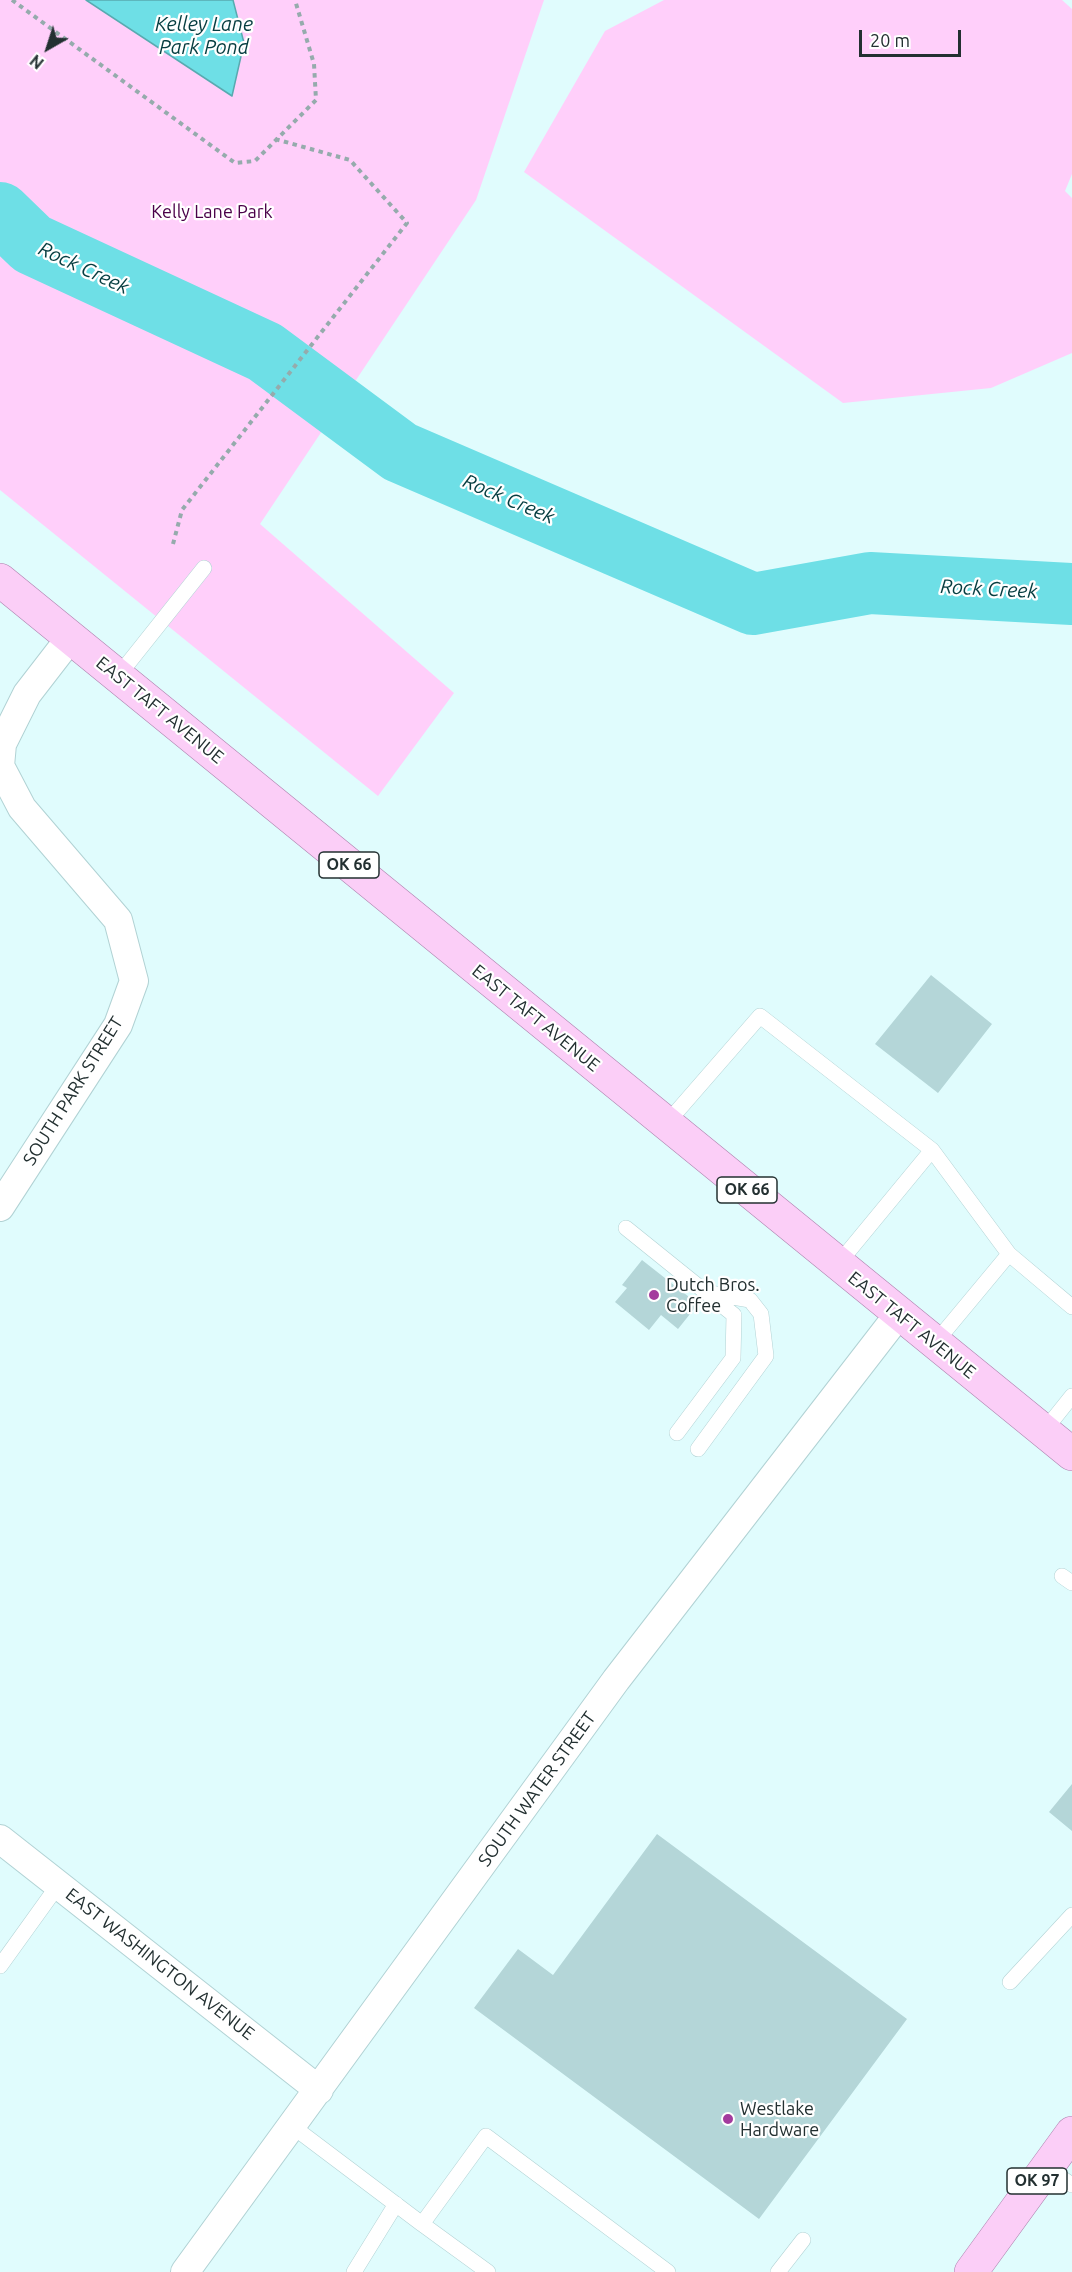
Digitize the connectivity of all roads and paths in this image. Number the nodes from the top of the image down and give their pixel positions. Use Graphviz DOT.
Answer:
graph roads {
  1 [pos="12,0"];
  2 [pos="295,0"];
  3 [pos="275,139"];
  4 [pos="173,544"];
  5 [pos="204,568"];
  6 [pos="0,581"];
  7 [pos="71,637"];
  8 [pos="118,676"];
  9 [pos="666,1124"];
  10 [pos="932,1150"];
  11 [pos="0,1207"];
  12 [pos="626,1228"];
  13 [pos="1009,1254"];
  14 [pos="838,1264"];
  15 [pos="706,1292"];
  16 [pos="1072,1307"];
  17 [pos="899,1314"];
  18 [pos="935,1343"];
  19 [pos="1072,1396"];
  20 [pos="1044,1431"];
  21 [pos="677,1433"];
  22 [pos="698,1449"];
  23 [pos="1072,1454"];
  24 [pos="0,1839"];
  25 [pos="59,1884"];
  26 [pos="1072,1915"];
  27 [pos="0,1966"];
  28 [pos="1010,1982"];
  29 [pos="319,2090"];
  30 [pos="292,2126"];
  31 [pos="1072,2133"];
  32 [pos="1059,2176"];
  33 [pos="396,2204"];
  34 [pos="422,2224"];
  35 [pos="803,2240"];
  36 [pos="974,2271"];
  37 [pos="184,2272"];
  38 [pos="354,2272"];
  39 [pos="488,2272"];
  40 [pos="668,2272"];
  41 [pos="778,2272"];
  1 -- 3 [label="path"];
  2 -- 3 [label="path"];
  3 -- 4 [label="path"];
  5 -- 8 [label="lane"];
  6 -- 7 [label="main road, EAST TAFT AVENUE / OK 66"];
  7 -- 8 [label="main road, EAST TAFT AVENUE / OK 66"];
  7 -- 11 [label="street, SOUTH PARK STREET"];
  8 -- 9 [label="main road, EAST TAFT AVENUE / OK 66"];
  9 -- 10 [label="lane"];
  9 -- 14 [label="main road, EAST TAFT AVENUE / OK 66"];
  10 -- 13 [label="lane"];
  10 -- 14 [label="lane"];
  12 -- 15 [label="lane"];
  13 -- 16 [label="lane"];
  13 -- 18 [label="lane"];
  14 -- 17 [label="main road, EAST TAFT AVENUE / OK 66"];
  15 -- 21 [label="lane"];
  15 -- 22 [label="lane"];
  17 -- 18 [label="main road, EAST TAFT AVENUE / OK 66"];
  17 -- 29 [label="street, SOUTH WATER STREET"];
  18 -- 20 [label="main road, EAST TAFT AVENUE / OK 66"];
  19 -- 20 [label="lane"];
  20 -- 23 [label="main road, EAST TAFT AVENUE / OK 66"];
  24 -- 25 [label="street, EAST WASHINGTON AVENUE"];
  25 -- 27 [label="lane"];
  25 -- 29 [label="street, EAST WASHINGTON AVENUE"];
  26 -- 28 [label="lane"];
  29 -- 30 [label="street, SOUTH WATER STREET"];
  30 -- 33 [label="lane"];
  30 -- 37 [label="street, SOUTH WATER STREET"];
  31 -- 32 [label="main road, OK 97"];
  32 -- 36 [label="main road, OK 97"];
  33 -- 34 [label="lane"];
  33 -- 38 [label="lane"];
  34 -- 39 [label="lane"];
  34 -- 40 [label="lane"];
  35 -- 41 [label="lane"];
}
